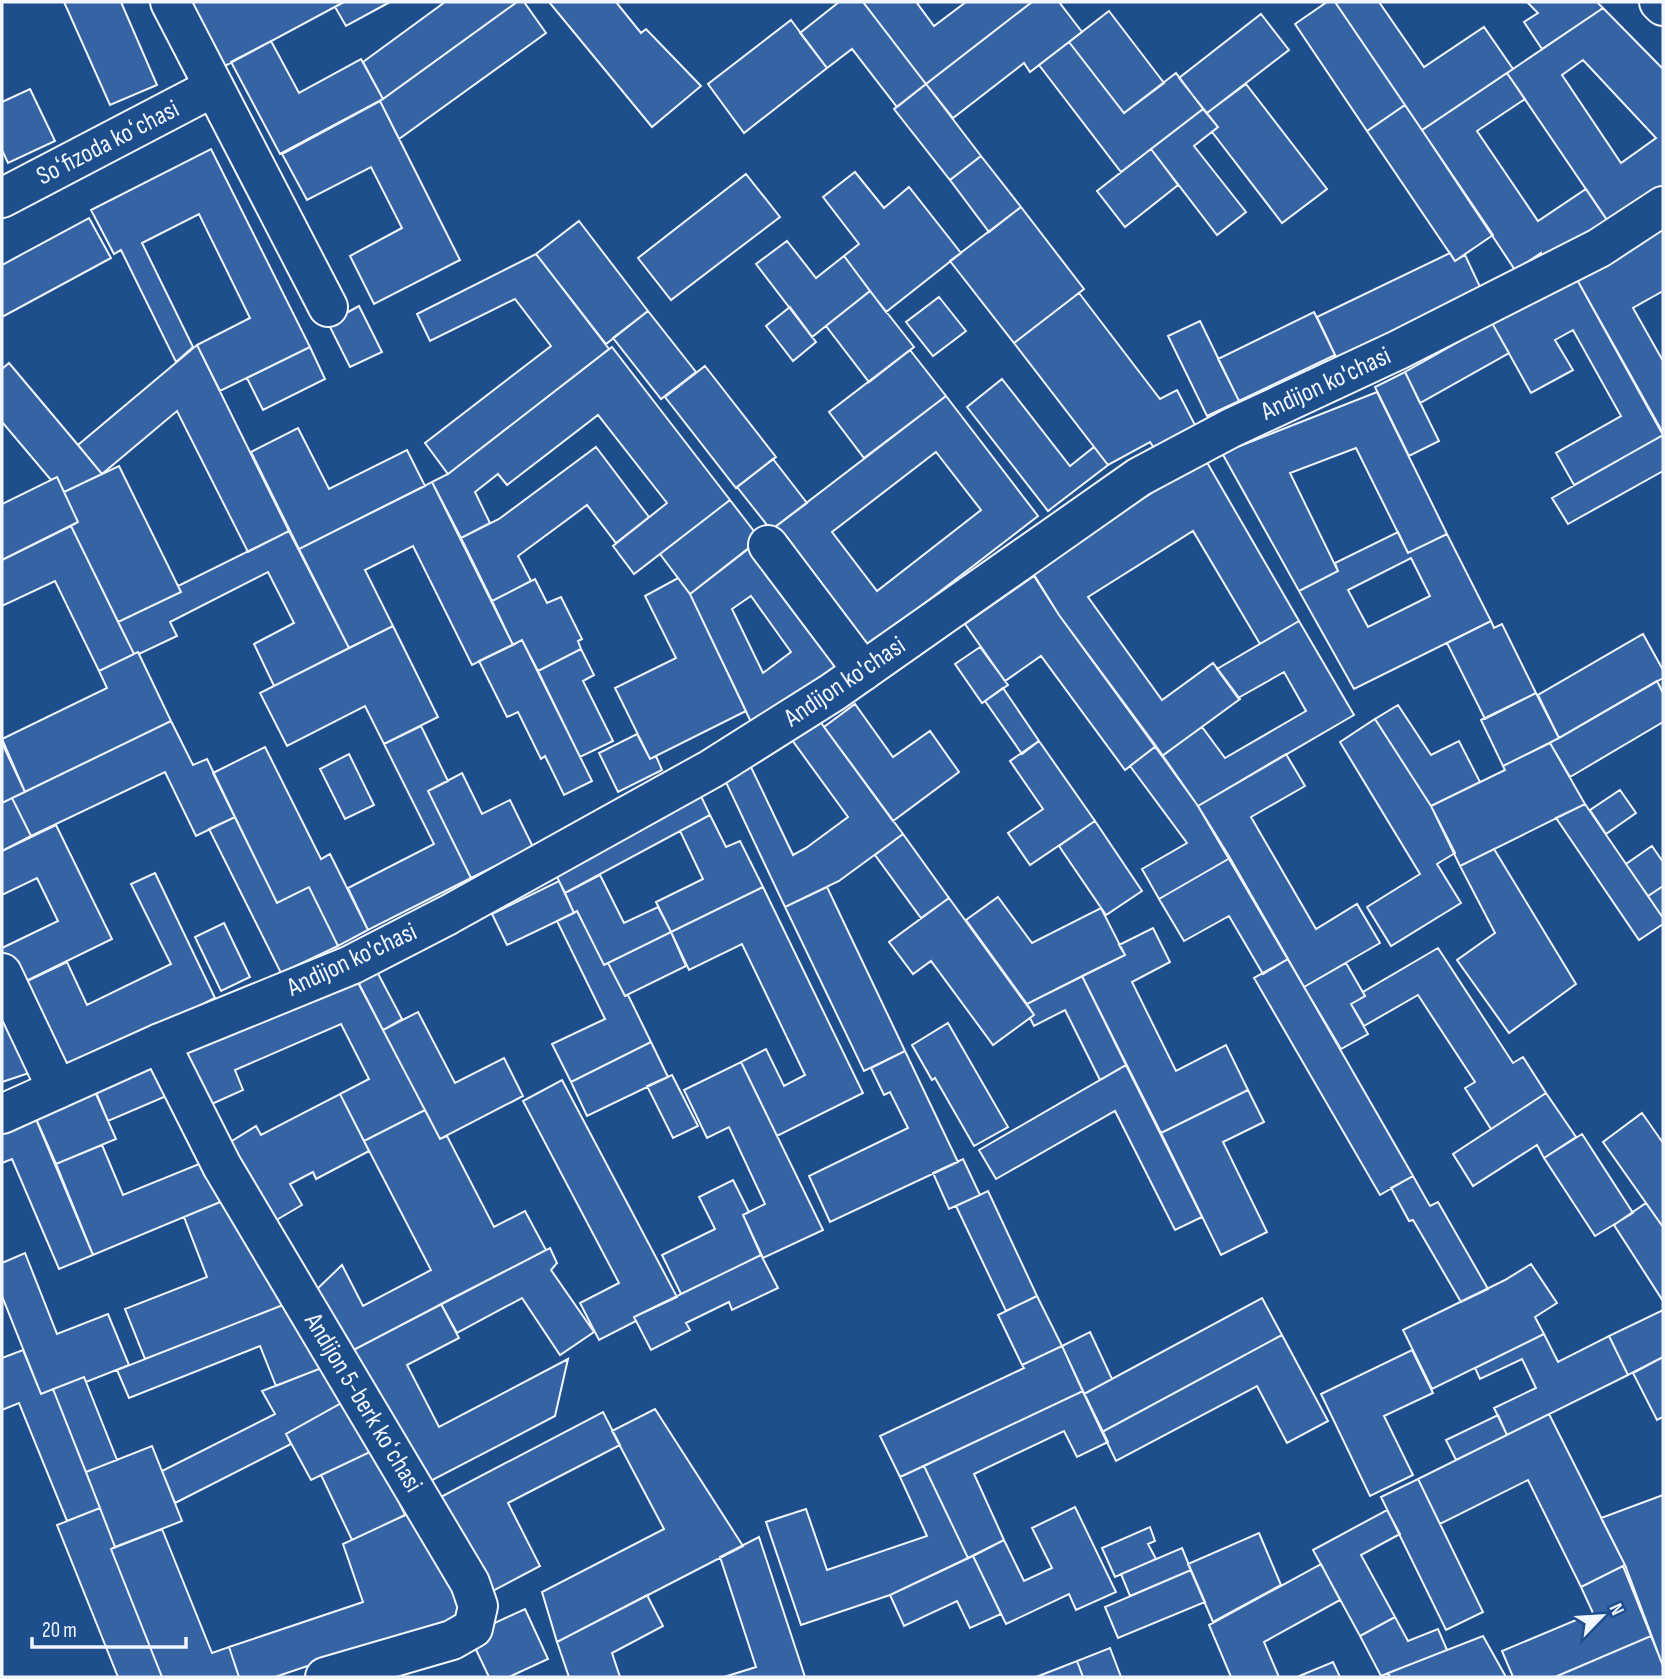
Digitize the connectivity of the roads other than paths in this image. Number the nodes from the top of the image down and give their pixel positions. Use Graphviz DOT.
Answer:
graph roads {
  1 [pos="170,2"];
  2 [pos="1659,2"];
  3 [pos="1663,6"];
  4 [pos="214,88"];
  5 [pos="2,198"];
  6 [pos="1663,206"];
  7 [pos="328,307"];
  8 [pos="768,545"];
  9 [pos="863,671"];
  10 [pos="2,973"];
  11 [pos="160,1043"];
  12 [pos="57,1089"];
  13 [pos="2,1114"];
  14 [pos="325,1677"];
  1 -- 4 [label="street"];
  2 -- 3 [label="street"];
  4 -- 5 [label="street, Soʻfizoda koʻchasi"];
  4 -- 7 [label="street"];
  6 -- 9 [label="street, Andijon ko'chasi"];
  8 -- 9 [label="street"];
  9 -- 11 [label="street, Andijon ko'chasi"];
  10 -- 12 [label="street"];
  11 -- 12 [label="street, Andijon ko'chasi"];
  11 -- 14 [label="street, Аndijon 5-berk koʻchasi"];
  12 -- 13 [label="street, Andijon ko'chasi"];
}
